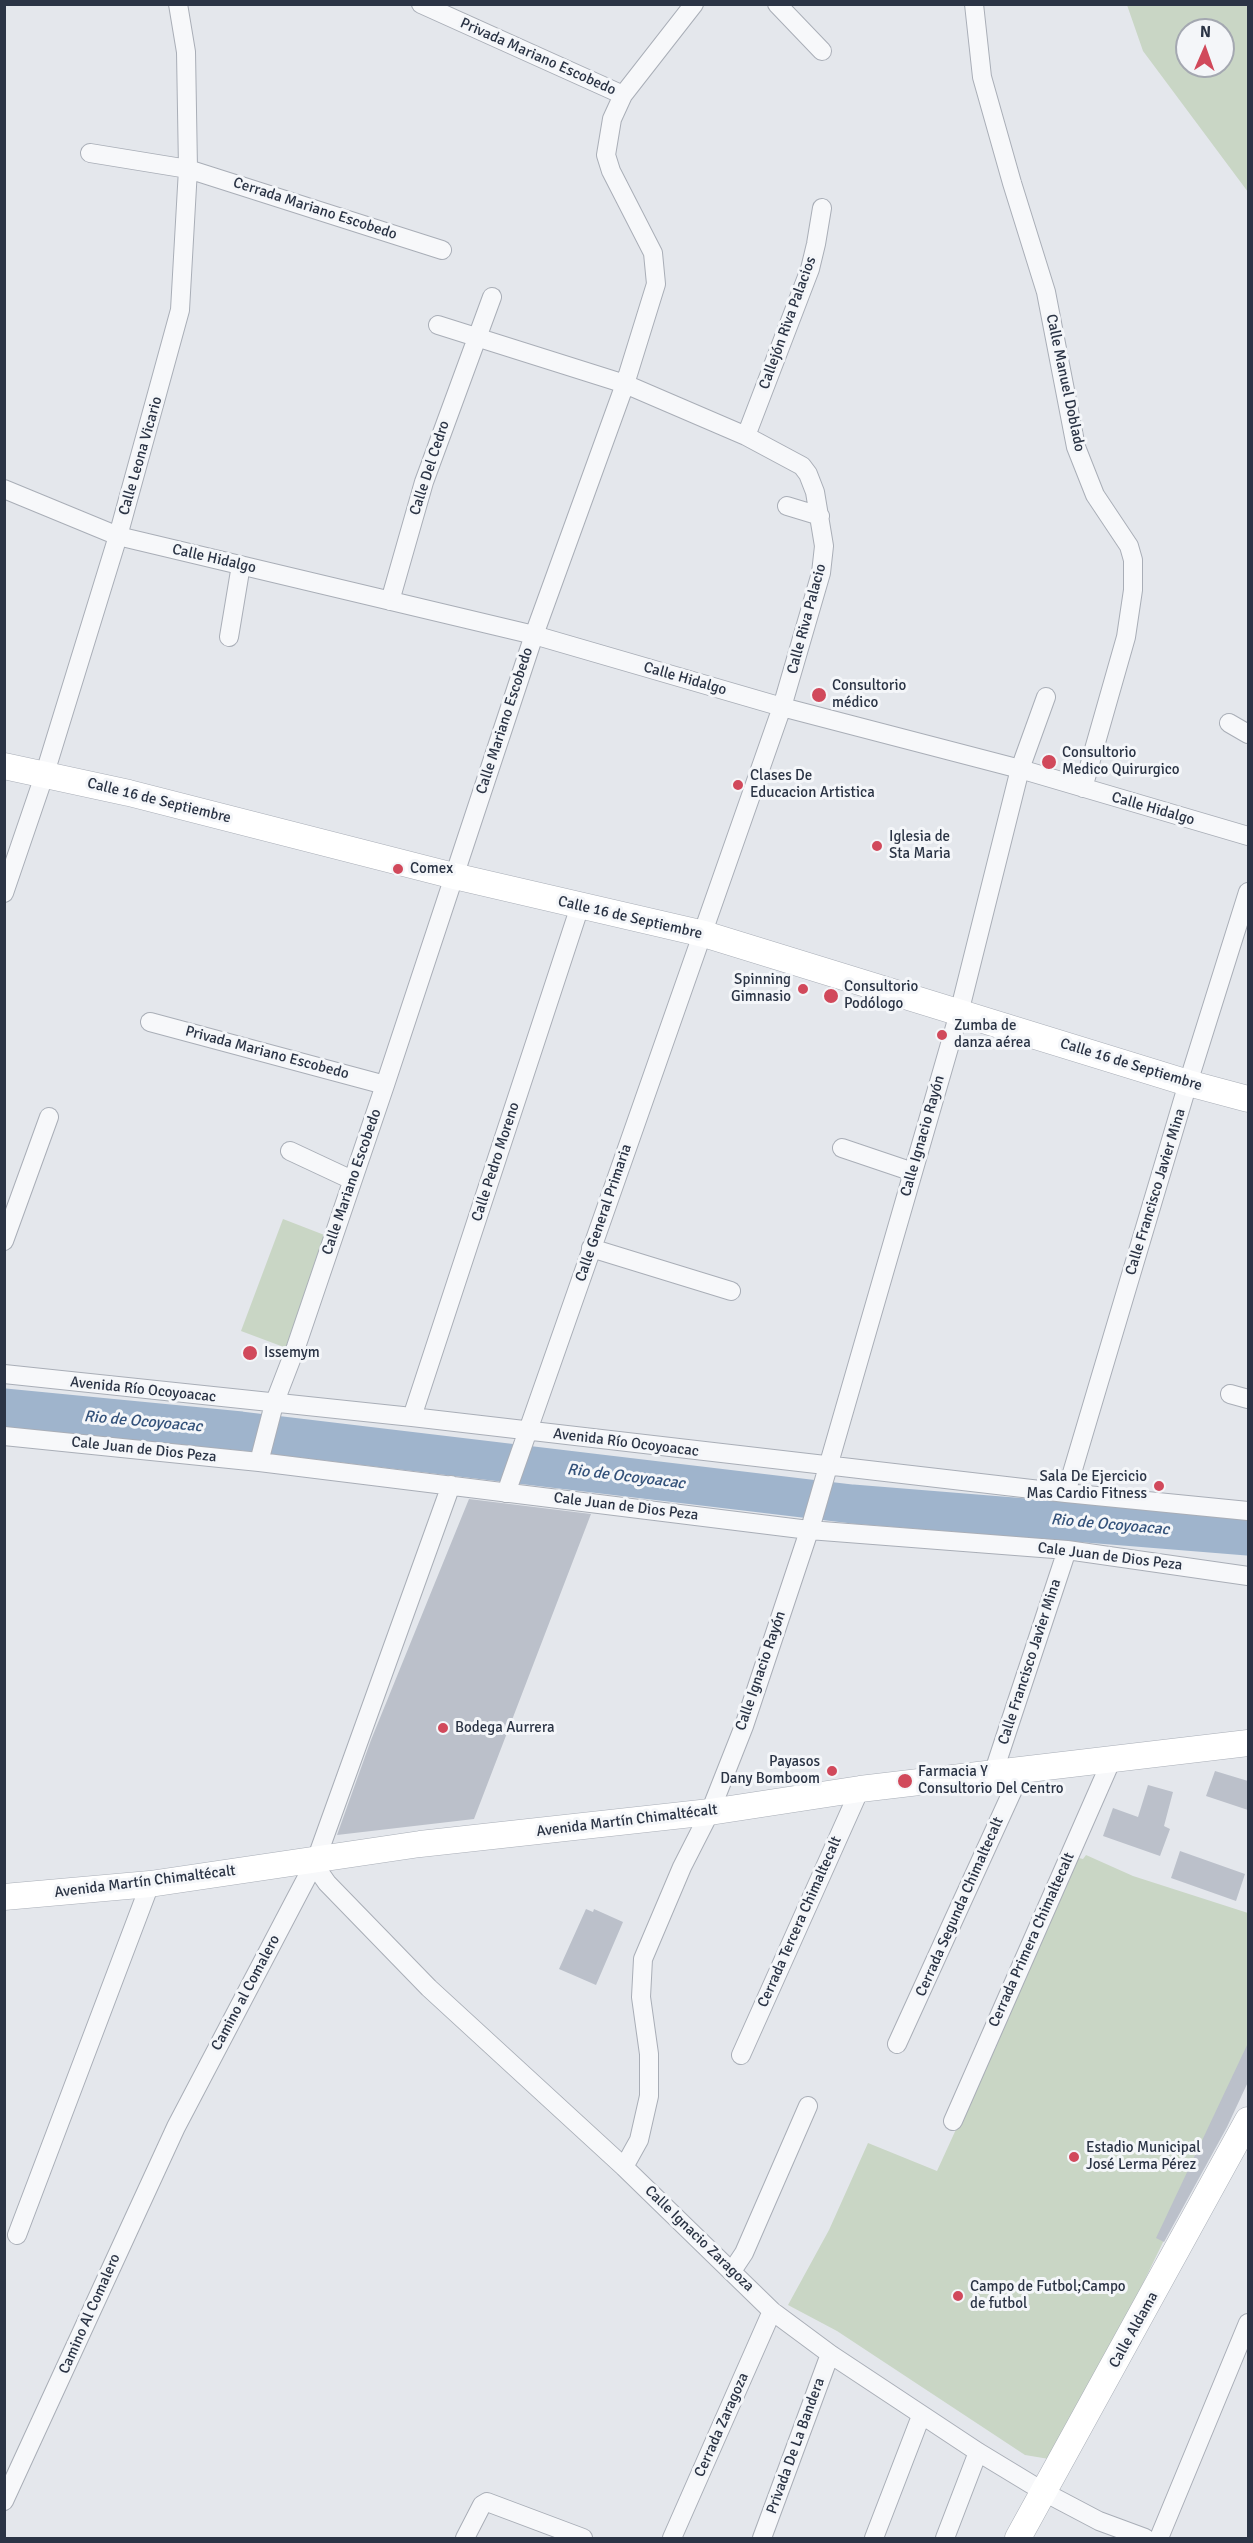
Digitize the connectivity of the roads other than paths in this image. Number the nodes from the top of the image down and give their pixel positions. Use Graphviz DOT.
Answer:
graph roads {
  1 [pos="178,4"];
  2 [pos="421,4"];
  3 [pos="694,4"];
  4 [pos="777,4"];
  5 [pos="974,4"];
  6 [pos="822,51"];
  7 [pos="623,95"];
  8 [pos="90,153"];
  9 [pos="188,169"];
  10 [pos="822,208"];
  11 [pos="442,250"];
  12 [pos="492,297"];
  13 [pos="438,325"];
  14 [pos="475,337"];
  15 [pos="625,384"];
  16 [pos="746,436"];
  17 [pos="4,489"];
  18 [pos="787,506"];
  19 [pos="820,516"];
  20 [pos="118,536"];
  21 [pos="241,565"];
  22 [pos="390,601"];
  23 [pos="534,635"];
  24 [pos="230,637"];
  25 [pos="1046,697"];
  26 [pos="782,707"];
  27 [pos="1229,723"];
  28 [pos="1248,734"];
  29 [pos="4,766"];
  30 [pos="1020,769"];
  31 [pos="45,773"];
  32 [pos="1083,788"];
  33 [pos="1248,836"];
  34 [pos="453,876"];
  35 [pos="1248,892"];
  36 [pos="4,893"];
  37 [pos="580,906"];
  38 [pos="704,934"];
  39 [pos="959,1013"];
  40 [pos="150,1022"];
  41 [pos="1188,1083"];
  42 [pos="385,1085"];
  43 [pos="1248,1099"];
  44 [pos="49,1117"];
  45 [pos="842,1148"];
  46 [pos="290,1151"];
  47 [pos="913,1172"];
  48 [pos="352,1180"];
  49 [pos="4,1241"];
  50 [pos="591,1248"];
  51 [pos="731,1291"];
  52 [pos="4,1374"];
  53 [pos="1230,1394"];
  54 [pos="1248,1399"];
  55 [pos="273,1409"];
  56 [pos="412,1417"];
  57 [pos="4,1436"];
  58 [pos="526,1439"];
  59 [pos="260,1457"];
  60 [pos="828,1471"];
  61 [pos="452,1485"];
  62 [pos="508,1489"];
  63 [pos="1066,1493"];
  64 [pos="1248,1511"];
  65 [pos="811,1526"];
  66 [pos="1067,1550"];
  67 [pos="1248,1576"];
  68 [pos="1248,1743"];
  69 [pos="1112,1759"];
  70 [pos="1022,1770"];
  71 [pos="993,1774"];
  72 [pos="860,1789"];
  73 [pos="710,1812"];
  74 [pos="316,1860"];
  75 [pos="150,1884"];
  76 [pos="4,1897"];
  77 [pos="897,2044"];
  78 [pos="741,2055"];
  79 [pos="808,2106"];
  80 [pos="1248,2120"];
  81 [pos="953,2121"];
  82 [pos="176,2127"];
  83 [pos="624,2167"];
  84 [pos="17,2235"];
  85 [pos="732,2271"];
  86 [pos="772,2311"];
  87 [pos="1248,2323"];
  88 [pos="830,2354"];
  89 [pos="921,2416"];
  90 [pos="978,2452"];
  91 [pos="1044,2492"];
  92 [pos="4,2501"];
  93 [pos="465,2538"];
  94 [pos="583,2538"];
  95 [pos="672,2538"];
  96 [pos="762,2538"];
  97 [pos="874,2538"];
  98 [pos="945,2538"];
  99 [pos="1018,2538"];
  100 [pos="1145,2538"];
  101 [pos="1159,2538"];
  1 -- 9 [label="street, Calle Leona Vicario"];
  2 -- 7 [label="street, Privada Mariano Escobedo"];
  3 -- 7 [label="street, Calle Mariano Escobedo"];
  4 -- 6 [label="street"];
  5 -- 32 [label="street, Calle Manuel Doblado"];
  7 -- 15 [label="street, Calle Mariano Escobedo"];
  8 -- 9 [label="street, Cerrada Mariano Escobedo"];
  9 -- 11 [label="street, Cerrada Mariano Escobedo"];
  9 -- 20 [label="street, Calle Leona Vicario"];
  10 -- 16 [label="street, Callejón Riva Palacios"];
  12 -- 14 [label="street, Calle Del Cedro"];
  13 -- 14 [label="street, Calle Riva Palacio"];
  14 -- 15 [label="street, Calle Riva Palacio"];
  14 -- 22 [label="street, Calle Del Cedro"];
  15 -- 16 [label="street, Calle Riva Palacio"];
  15 -- 23 [label="street, Calle Mariano Escobedo"];
  16 -- 19 [label="street, Calle Riva Palacio"];
  17 -- 20 [label="street, Calle Hidalgo"];
  18 -- 19 [label="street"];
  19 -- 26 [label="street, Calle Riva Palacio"];
  20 -- 21 [label="street, Calle Hidalgo"];
  20 -- 31 [label="street, Calle Leona Vicario"];
  21 -- 22 [label="street, Calle Hidalgo"];
  21 -- 24 [label="street"];
  22 -- 23 [label="street, Calle Hidalgo"];
  23 -- 26 [label="street, Calle Hidalgo"];
  23 -- 34 [label="street, Calle Mariano Escobedo"];
  25 -- 30 [label="street, Calle Ignacio Rayón"];
  26 -- 30 [label="street, Calle Hidalgo"];
  26 -- 38 [label="street, Calle Riva Palacio"];
  27 -- 28 [label="street"];
  29 -- 31 [label="main road, Calle 16 de Septiembre"];
  30 -- 32 [label="street, Calle Hidalgo"];
  30 -- 39 [label="street, Calle Ignacio Rayón"];
  31 -- 34 [label="main road, Calle 16 de Septiembre"];
  31 -- 36 [label="street, Calle Leona Vicario"];
  32 -- 33 [label="street, Calle Hidalgo"];
  34 -- 37 [label="main road, Calle 16 de Septiembre"];
  34 -- 42 [label="street, Calle Mariano Escobedo"];
  35 -- 41 [label="street, Calle Francisco Javier Mina"];
  37 -- 38 [label="main road, Calle 16 de Septiembre"];
  37 -- 56 [label="street, Calle Pedro Moreno"];
  38 -- 39 [label="main road, Calle 16 de Septiembre"];
  38 -- 50 [label="street, Calle General Primaria"];
  39 -- 41 [label="main road, Calle 16 de Septiembre"];
  39 -- 47 [label="street, Calle Ignacio Rayón"];
  40 -- 42 [label="street, Privada Mariano Escobedo"];
  41 -- 43 [label="main road, Calle 16 de Septiembre"];
  41 -- 63 [label="street, Calle Francisco Javier Mina"];
  42 -- 48 [label="street, Calle Mariano Escobedo"];
  44 -- 49 [label="street"];
  45 -- 47 [label="street"];
  46 -- 48 [label="street"];
  47 -- 60 [label="street, Calle Ignacio Rayón"];
  48 -- 55 [label="street, Calle Mariano Escobedo"];
  50 -- 51 [label="street"];
  50 -- 58 [label="street, Calle General Primaria"];
  52 -- 55 [label="street, Avenida Río Ocoyoacac"];
  53 -- 54 [label="street"];
  55 -- 56 [label="street, Avenida Río Ocoyoacac"];
  55 -- 59 [label="street, Calle Mariano Escobedo"];
  56 -- 58 [label="street, Avenida Río Ocoyoacac"];
  57 -- 59 [label="street, Cale Juan de Dios Peza"];
  58 -- 60 [label="street, Avenida Río Ocoyoacac"];
  58 -- 62 [label="street, Calle General Primaria"];
  59 -- 61 [label="street, Cale Juan de Dios Peza"];
  60 -- 63 [label="street, Avenida Río Ocoyoacac"];
  60 -- 65 [label="street, Calle Ignacio Rayón"];
  61 -- 62 [label="street, Cale Juan de Dios Peza"];
  61 -- 74 [label="street, Camino al Comalero"];
  62 -- 65 [label="street, Cale Juan de Dios Peza"];
  63 -- 64 [label="street, Avenida Río Ocoyoacac"];
  65 -- 66 [label="street, Cale Juan de Dios Peza"];
  65 -- 73 [label="street, Calle Ignacio Rayón"];
  66 -- 67 [label="street, Cale Juan de Dios Peza"];
  66 -- 71 [label="street, Calle Francisco Javier Mina"];
  68 -- 69 [label="main road, Avenida Martín Chimaltécalt"];
  69 -- 70 [label="main road, Avenida Martín Chimaltécalt"];
  69 -- 81 [label="street, Cerrada Primera Chimaltecalt"];
  70 -- 71 [label="main road, Avenida Martín Chimaltécalt"];
  70 -- 77 [label="street, Cerrada Segunda Chimaltecalt"];
  71 -- 72 [label="main road, Avenida Martín Chimaltécalt"];
  72 -- 73 [label="main road, Avenida Martín Chimaltécalt"];
  72 -- 78 [label="street, Cerrada Tercera Chimaltecalt"];
  73 -- 74 [label="main road, Avenida Martín Chimaltécalt"];
  73 -- 83 [label="street, Calle Ignacio Rayón"];
  74 -- 75 [label="main road, Avenida Martín Chimaltécalt"];
  74 -- 82 [label="street, Camino al Comalero"];
  74 -- 83 [label="street, Calle Ignacio Zaragoza"];
  75 -- 76 [label="main road, Avenida Martín Chimaltécalt"];
  75 -- 84 [label="street"];
  79 -- 85 [label="street"];
  80 -- 91 [label="main road, Calle Aldama"];
  82 -- 92 [label="street, Camino Al Comalero"];
  83 -- 85 [label="street, Calle Ignacio Zaragoza"];
  85 -- 86 [label="street, Calle Ignacio Zaragoza"];
  86 -- 88 [label="street, Calle Ignacio Zaragoza"];
  86 -- 95 [label="street, Cerrada Zaragoza"];
  87 -- 101 [label="street"];
  88 -- 89 [label="street, Calle Ignacio Zaragoza"];
  88 -- 96 [label="street, Privada De La Bandera"];
  89 -- 90 [label="street, Calle Ignacio Zaragoza"];
  89 -- 97 [label="street"];
  90 -- 91 [label="street, Calle Ignacio Zaragoza"];
  90 -- 98 [label="street"];
  91 -- 99 [label="main road, Calle Aldama"];
  91 -- 100 [label="street, Calle Ignacio Zaragoza"];
  93 -- 94 [label="street"];
}
